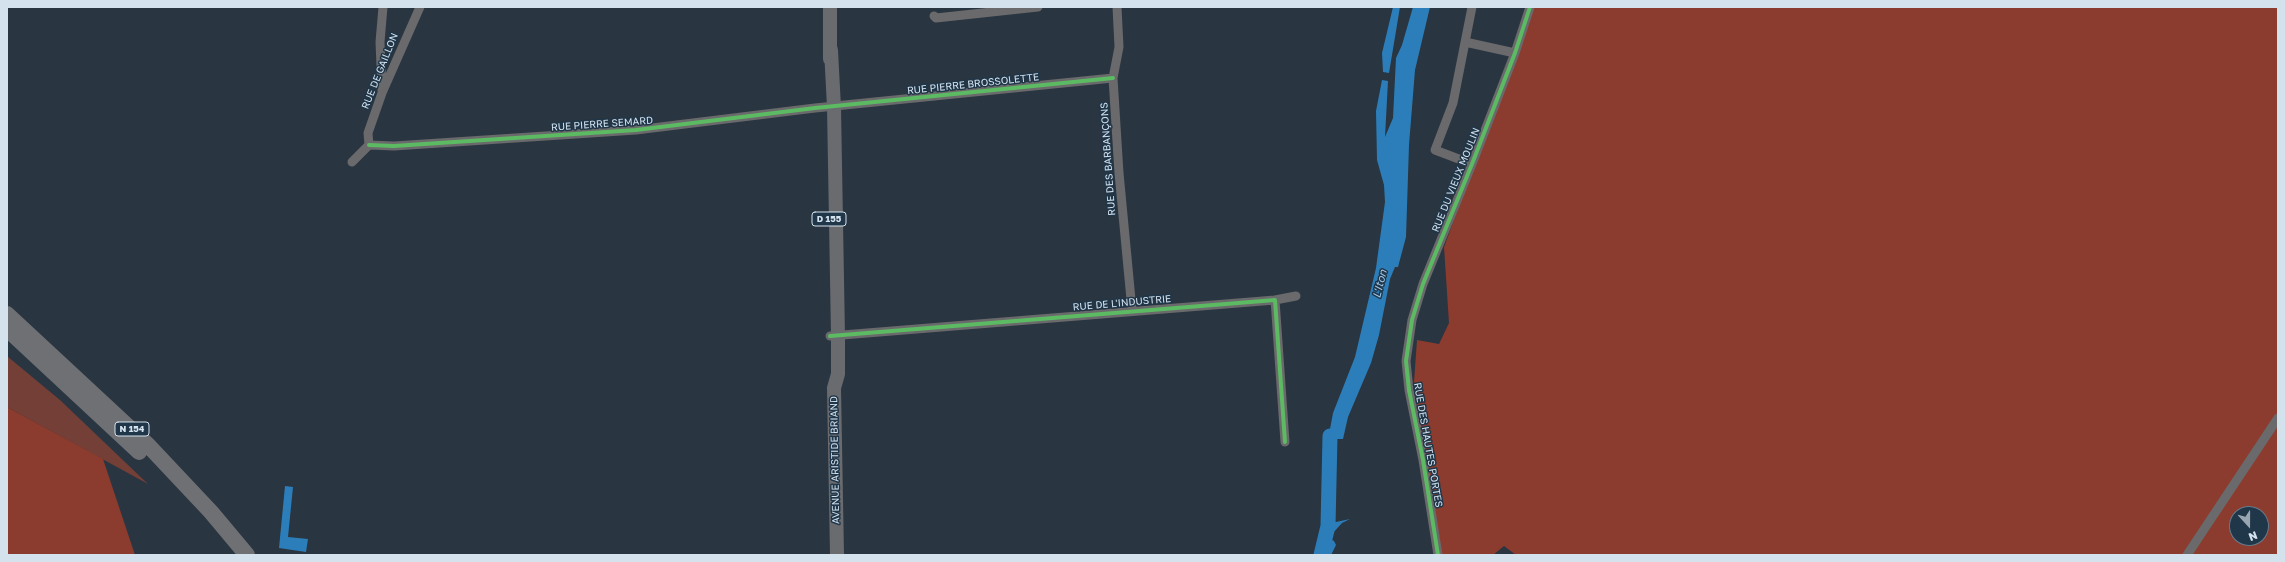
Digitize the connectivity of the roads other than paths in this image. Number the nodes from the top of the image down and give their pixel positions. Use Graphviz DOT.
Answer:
graph roads {
  1 [pos="383,7"];
  2 [pos="420,7"];
  3 [pos="830,7"];
  4 [pos="1038,7"];
  5 [pos="1118,7"];
  6 [pos="1472,7"];
  7 [pos="1530,7"];
  8 [pos="934,16"];
  9 [pos="1465,42"];
  10 [pos="1514,53"];
  11 [pos="1113,78"];
  12 [pos="382,93"];
  13 [pos="832,107"];
  14 [pos="369,145"];
  15 [pos="352,162"];
  16 [pos="1472,164"];
  17 [pos="1296,296"];
  18 [pos="1275,300"];
  19 [pos="1132,310"];
  20 [pos="7,314"];
  21 [pos="7,329"];
  22 [pos="834,336"];
  23 [pos="1406,361"];
  24 [pos="2278,418"];
  25 [pos="1285,442"];
  26 [pos="235,555"];
  27 [pos="247,555"];
  28 [pos="836,555"];
  29 [pos="1438,555"];
  30 [pos="2187,555"];
  1 -- 12 [label="street"];
  2 -- 12 [label="street, RUE DE GAILLON"];
  3 -- 13 [label="main road, AVENUE ARISTIDE BRIAND / D 155"];
  4 -- 8 [label="street"];
  5 -- 11 [label="street, RUE DES BARBANÇONS"];
  6 -- 9 [label="street"];
  7 -- 10 [label="street, RUE DU VIEUX MOULIN"];
  9 -- 10 [label="street"];
  9 -- 16 [label="street"];
  10 -- 16 [label="street, RUE DU VIEUX MOULIN"];
  11 -- 13 [label="street, RUE PIERRE BROSSOLETTE"];
  11 -- 19 [label="street, RUE DES BARBANÇONS"];
  12 -- 14 [label="street, RUE DE GAILLON"];
  13 -- 14 [label="street, RUE PIERRE SEMARD"];
  13 -- 22 [label="main road, AVENUE ARISTIDE BRIAND / D 155"];
  14 -- 15 [label="street"];
  16 -- 23 [label="street, RUE DU VIEUX MOULIN"];
  17 -- 18 [label="street, RUE DE L'INDUSTRIE"];
  18 -- 19 [label="street, RUE DE L'INDUSTRIE"];
  18 -- 25 [label="street"];
  19 -- 22 [label="street, RUE DE L'INDUSTRIE"];
  20 -- 27 [label="highway, N 154"];
  21 -- 26 [label="highway, N 154"];
  22 -- 28 [label="main road, AVENUE ARISTIDE BRIAND / D 155"];
  23 -- 29 [label="street, RUE DES HAUTES PORTES"];
  24 -- 30 [label="street"];
}
